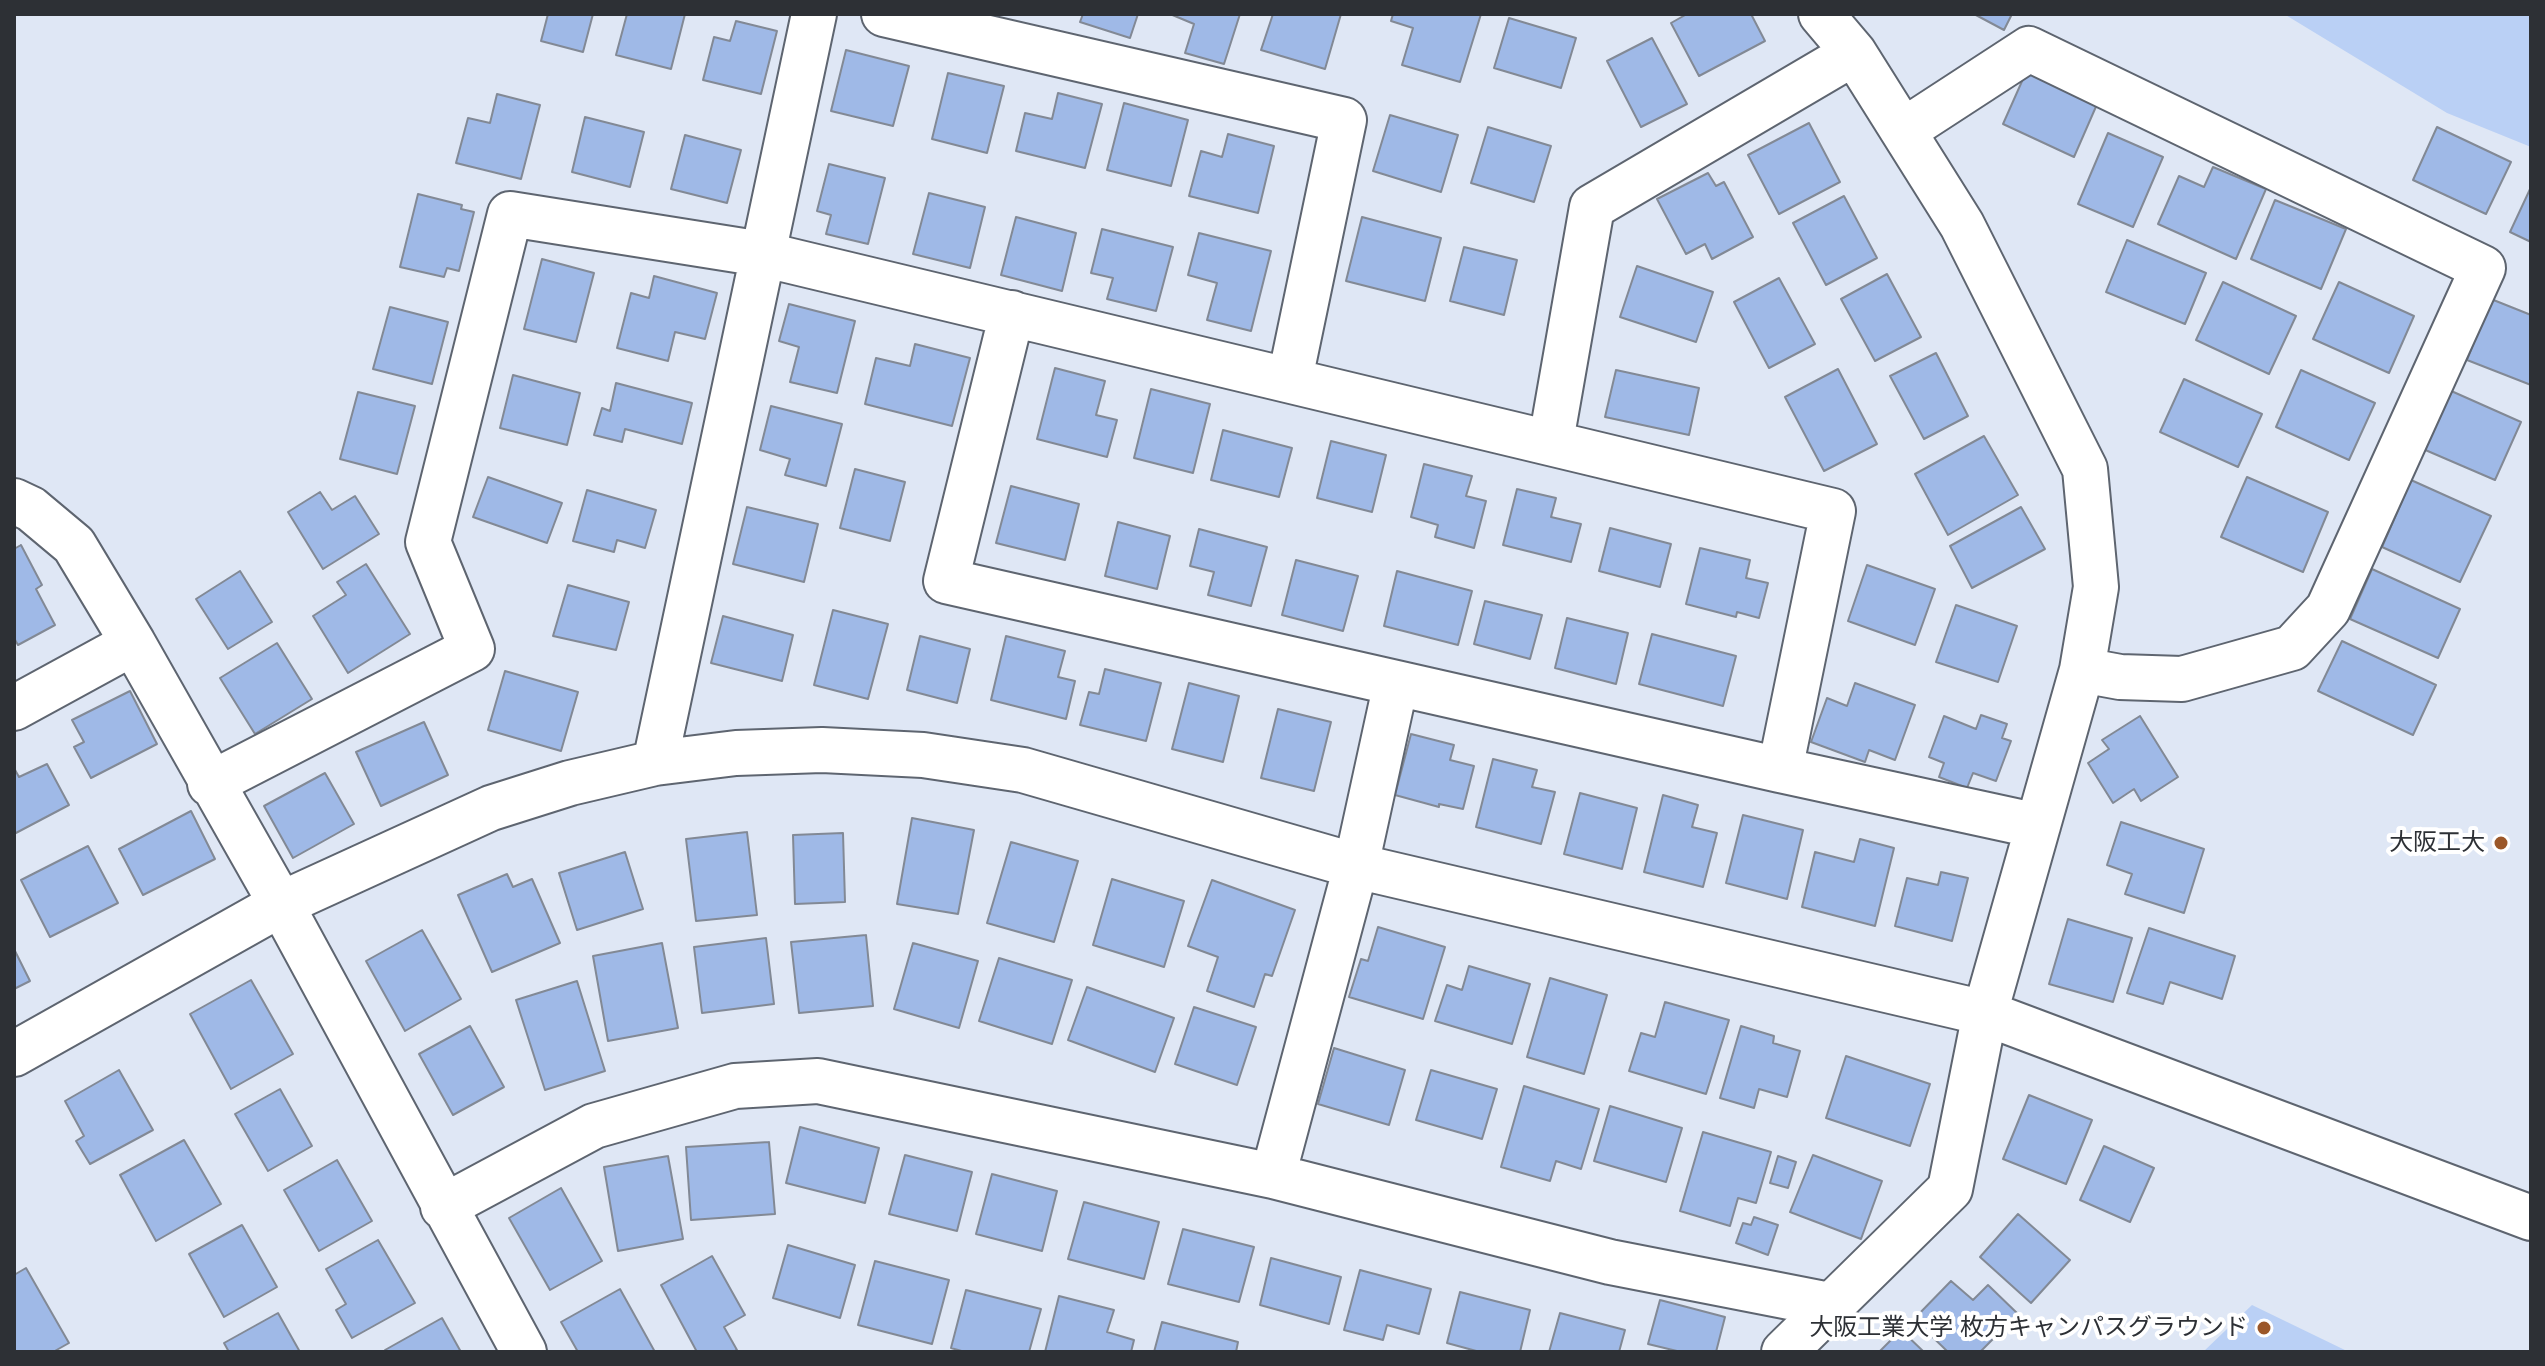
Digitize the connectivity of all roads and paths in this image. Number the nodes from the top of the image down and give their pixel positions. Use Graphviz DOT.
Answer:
graph roads {
  1 [pos="814,14"];
  2 [pos="884,14"];
  3 [pos="1821,14"];
  4 [pos="1854,53"];
  5 [pos="1903,131"];
  6 [pos="762,254"];
  7 [pos="1012,313"];
  8 [pos="1290,379"];
  9 [pos="1551,441"];
  10 [pos="14,501"];
  11 [pos="133,643"];
  12 [pos="2082,670"];
  13 [pos="1396,683"];
  14 [pos="14,708"];
  15 [pos="655,763"];
  16 [pos="1780,770"];
  17 [pos="210,784"];
  18 [pos="2038,826"];
  19 [pos="1356,866"];
  20 [pos="281,904"];
  21 [pos="1985,1013"];
  22 [pos="14,1054"];
  23 [pos="1273,1176"];
  24 [pos="443,1207"];
  25 [pos="2531,1218"];
  26 [pos="1830,1305"];
  27 [pos="524,1352"];
  28 [pos="1784,1352"];
  1 -- 6 [label="street"];
  2 -- 8 [label="street"];
  3 -- 4 [label="street"];
  4 -- 5 [label="street"];
  4 -- 9 [label="street"];
  5 -- 12 [label="street"];
  5 -- 12 [label="street"];
  6 -- 7 [label="street"];
  6 -- 15 [label="street"];
  6 -- 17 [label="street"];
  7 -- 8 [label="street"];
  7 -- 13 [label="street"];
  8 -- 9 [label="street"];
  9 -- 16 [label="street"];
  10 -- 11 [label="street"];
  11 -- 14 [label="street"];
  11 -- 17 [label="street"];
  12 -- 18 [label="street"];
  13 -- 16 [label="street"];
  13 -- 19 [label="street"];
  15 -- 19 [label="street"];
  15 -- 20 [label="street"];
  16 -- 18 [label="street"];
  17 -- 20 [label="street"];
  18 -- 21 [label="street"];
  19 -- 21 [label="street"];
  19 -- 23 [label="street"];
  20 -- 22 [label="street"];
  20 -- 24 [label="street"];
  21 -- 25 [label="street"];
  21 -- 26 [label="street"];
  23 -- 24 [label="street"];
  23 -- 26 [label="street"];
  24 -- 27 [label="street"];
  26 -- 28 [label="street"];
}
